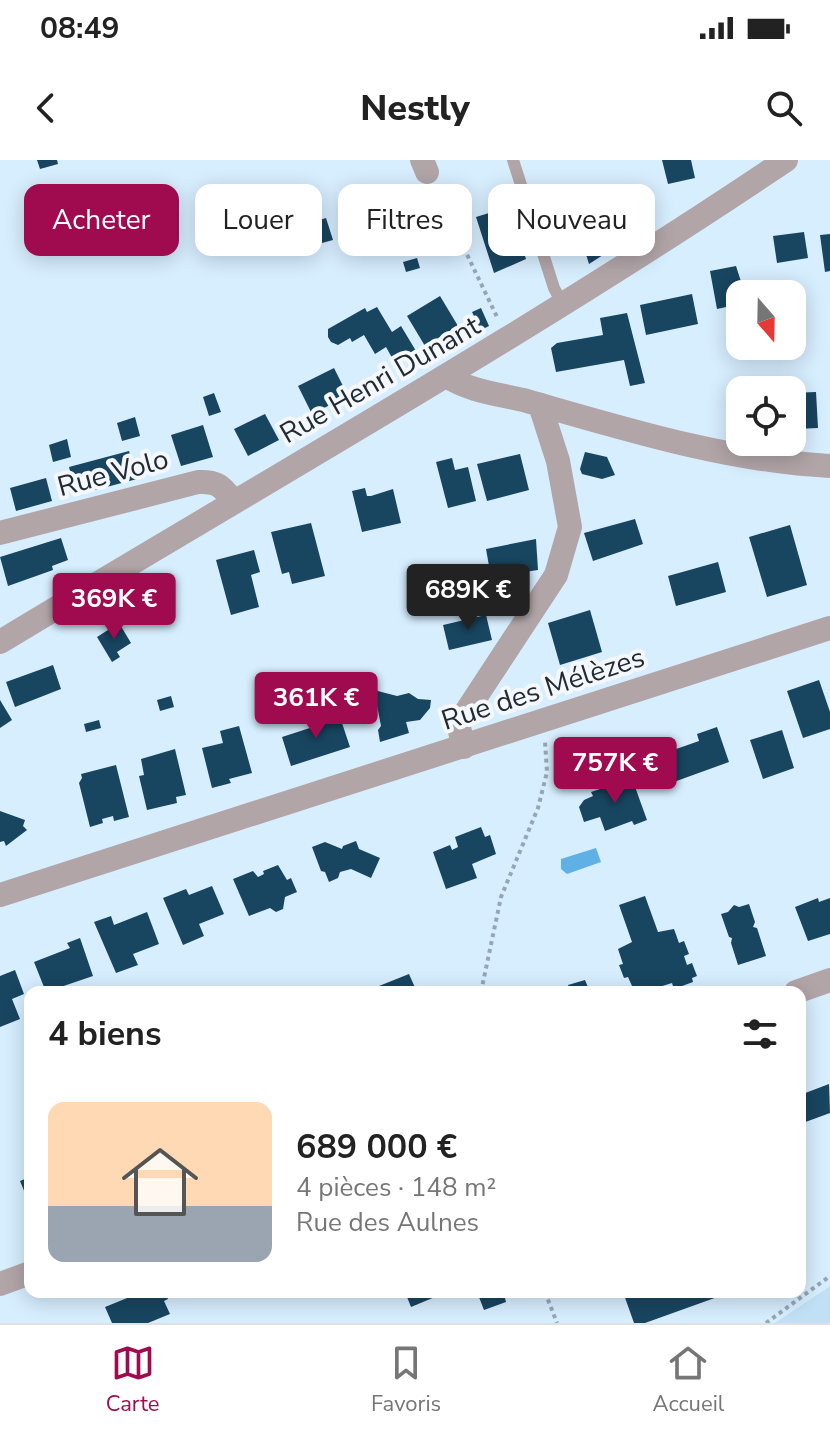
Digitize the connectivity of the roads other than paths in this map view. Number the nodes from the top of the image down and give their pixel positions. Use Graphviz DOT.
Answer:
graph roads {
  1 [pos="513,160"];
  2 [pos="786,160"];
  3 [pos="563,305"];
  4 [pos="473,361"];
  5 [pos="446,376"];
  6 [pos="506,396"];
  7 [pos="540,405"];
  8 [pos="830,466"];
  9 [pos="233,501"];
  10 [pos="0,533"];
  11 [pos="830,628"];
  12 [pos="0,642"];
  13 [pos="464,747"];
  14 [pos="0,895"];
  15 [pos="830,980"];
  16 [pos="806,988"];
  17 [pos="24,1276"];
  18 [pos="1,1289"];
  1 -- 3 [label="lane"];
  2 -- 3 [label="street, Rue Henri Dunant"];
  3 -- 4 [label="street, Rue Henri Dunant"];
  4 -- 5 [label="street, Rue Henri Dunant"];
  4 -- 6 [label="street"];
  5 -- 6 [label="street"];
  5 -- 9 [label="street, Rue Henri Dunant"];
  6 -- 7 [label="street"];
  7 -- 8 [label="street"];
  7 -- 13 [label="street"];
  9 -- 10 [label="street, Rue Volo"];
  9 -- 12 [label="street, Rue Henri Dunant"];
  11 -- 13 [label="street, Rue des Mélèzes"];
  13 -- 14 [label="street, Rue des Mélèzes"];
  15 -- 16 [label="street"];
  17 -- 18 [label="street"];
}
